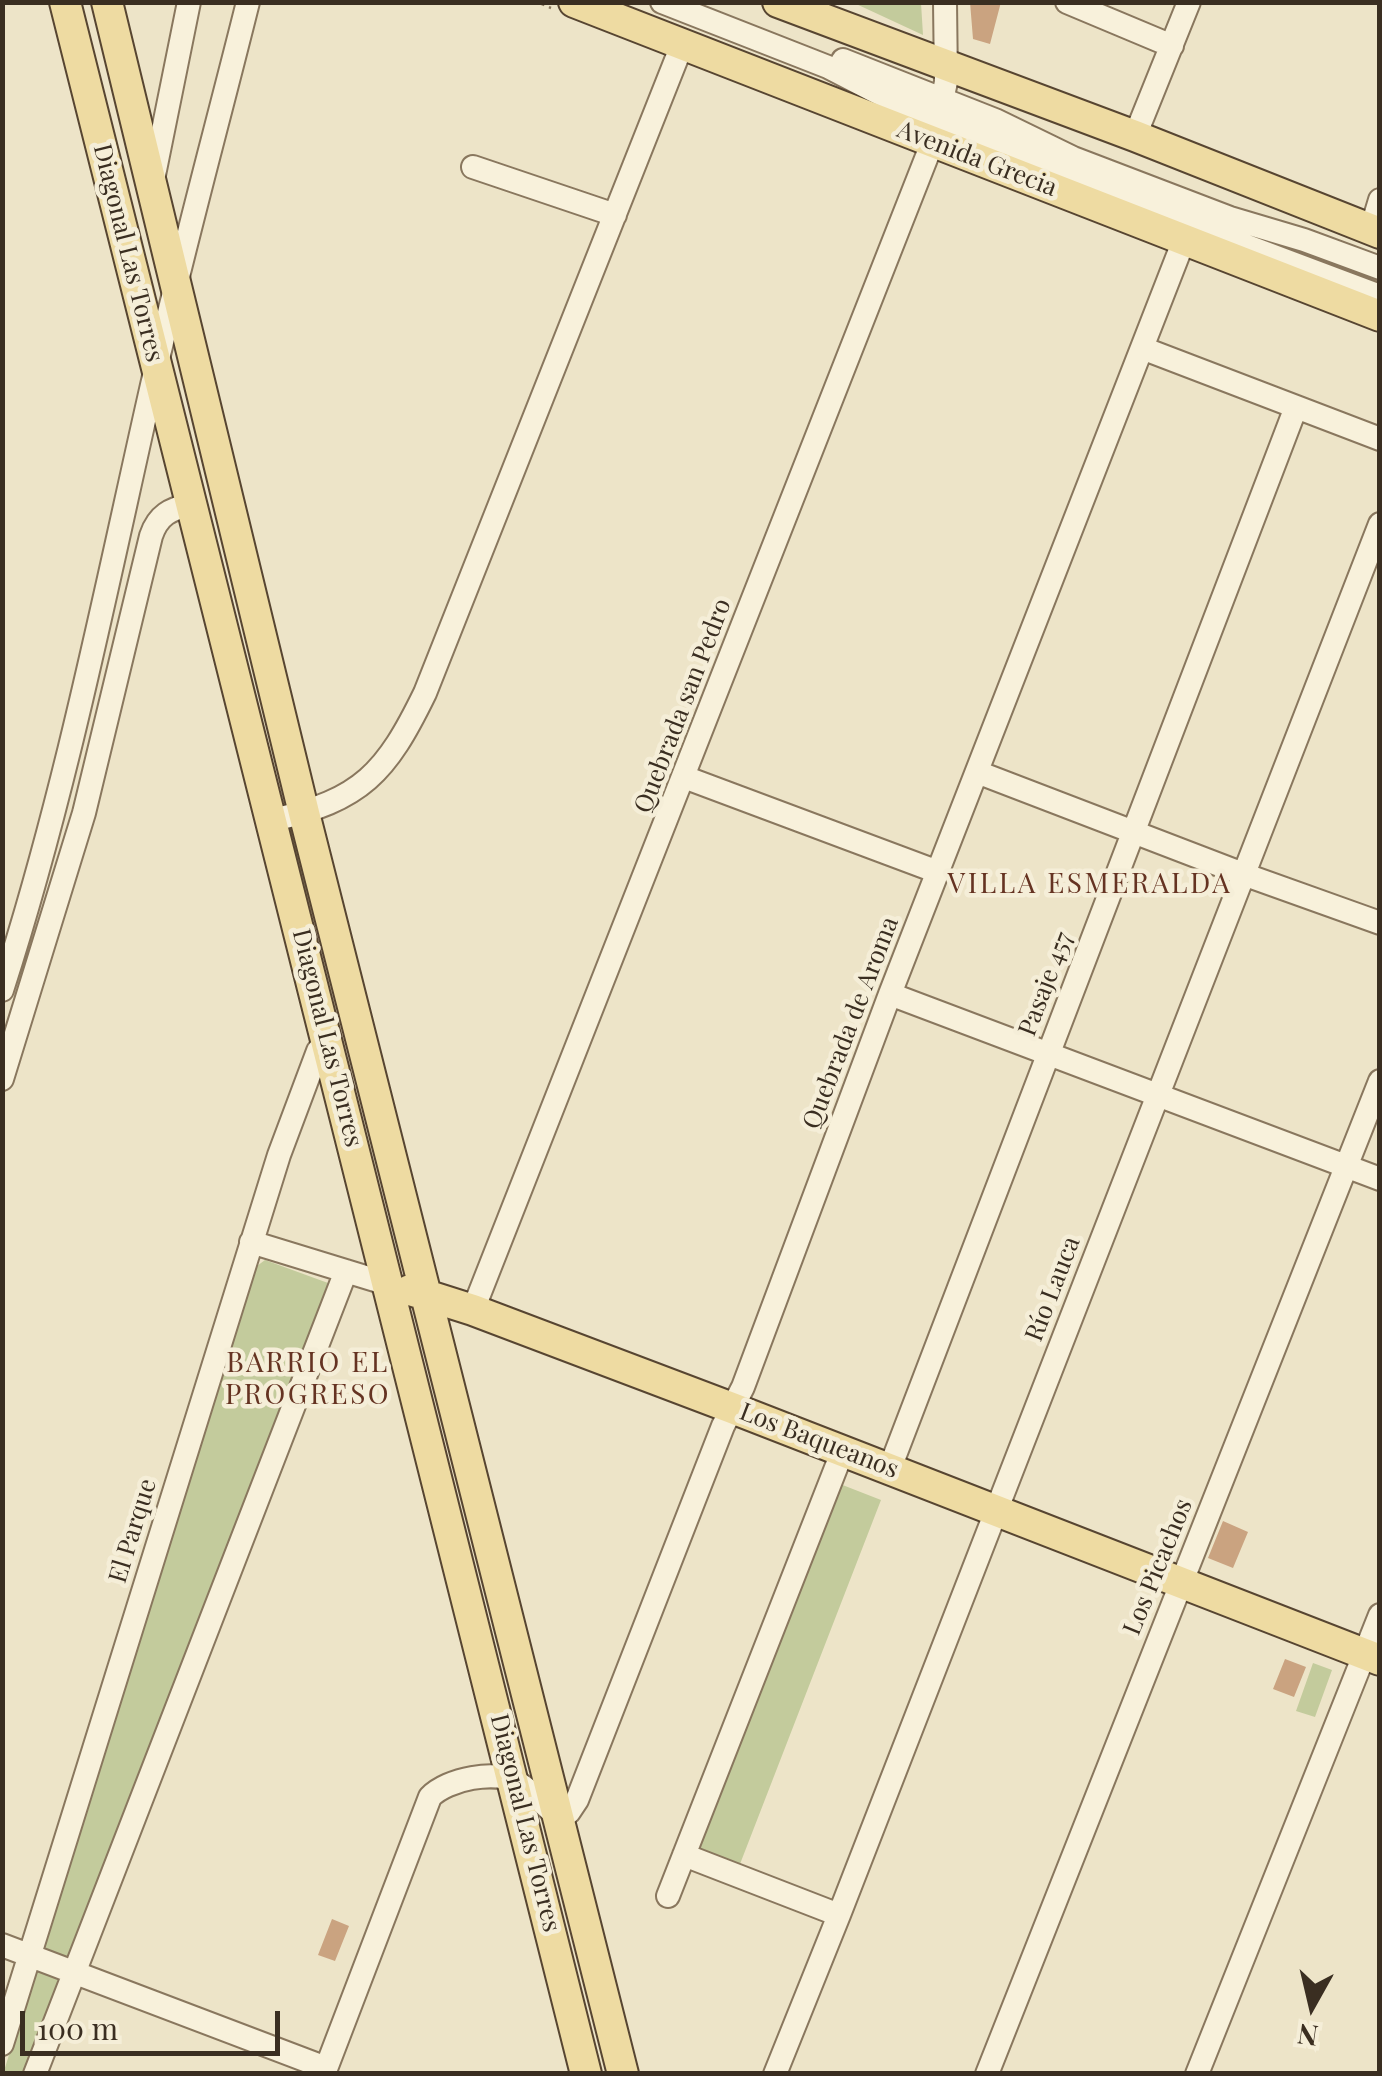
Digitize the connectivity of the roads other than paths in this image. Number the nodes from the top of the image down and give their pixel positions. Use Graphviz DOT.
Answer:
graph roads {
  1 [pos="65,2"];
  2 [pos="108,2"];
  3 [pos="189,2"];
  4 [pos="248,2"];
  5 [pos="574,2"];
  6 [pos="662,2"];
  7 [pos="696,2"];
  8 [pos="778,2"];
  9 [pos="944,2"];
  10 [pos="1067,2"];
  11 [pos="1189,2"];
  12 [pos="810,9"];
  13 [pos="682,45"];
  14 [pos="1172,46"];
  15 [pos="947,66"];
  16 [pos="938,120"];
  17 [pos="1135,136"];
  18 [pos="473,167"];
  19 [pos="152,188"];
  20 [pos="1380,200"];
  21 [pos="615,215"];
  22 [pos="1375,232"];
  23 [pos="1184,240"];
  24 [pos="1380,268"];
  25 [pos="176,291"];
  26 [pos="1380,296"];
  27 [pos="1380,316"];
  28 [pos="1142,348"];
  29 [pos="156,366"];
  30 [pos="1296,407"];
  31 [pos="1380,439"];
  32 [pos="192,504"];
  33 [pos="1380,524"];
  34 [pos="95,637"];
  35 [pos="126,646"];
  36 [pos="977,772"];
  37 [pos="684,777"];
  38 [pos="304,813"];
  39 [pos="273,820"];
  40 [pos="1133,832"];
  41 [pos="938,872"];
  42 [pos="1243,874"];
  43 [pos="1380,923"];
  44 [pos="2,990"];
  45 [pos="890,994"];
  46 [pos="328,1040"];
  47 [pos="1048,1054"];
  48 [pos="2,1079"];
  49 [pos="1380,1081"];
  50 [pos="1158,1095"];
  51 [pos="1346,1166"];
  52 [pos="1380,1178"];
  53 [pos="251,1242"];
  54 [pos="346,1271"];
  55 [pos="388,1284"];
  56 [pos="426,1295"];
  57 [pos="473,1310"];
  58 [pos="732,1408"];
  59 [pos="843,1450"];
  60 [pos="890,1468"];
  61 [pos="997,1510"];
  62 [pos="1181,1582"];
  63 [pos="1380,1615"];
  64 [pos="1372,1657"];
  65 [pos="514,1780"];
  66 [pos="560,1818"];
  67 [pos="684,1855"];
  68 [pos="668,1896"];
  69 [pos="840,1916"];
  70 [pos="2,1946"];
  71 [pos="31,1954"];
  72 [pos="76,1972"];
  73 [pos="614,2041"];
  74 [pos="2,2044"];
  75 [pos="580,2066"];
  76 [pos="325,2071"];
  77 [pos="35,2074"];
  78 [pos="623,2074"];
  79 [pos="774,2074"];
  80 [pos="987,2074"];
  81 [pos="1197,2074"];
  1 -- 29 [label="main road, Diagonal Las Torres"];
  2 -- 19 [label="main road, Diagonal Las Torres"];
  3 -- 19 [label="street"];
  4 -- 25 [label="street"];
  5 -- 13 [label="main road, Avenida Grecia"];
  6 -- 16 [label="street"];
  7 -- 16 [label="street"];
  8 -- 12 [label="main road"];
  9 -- 15 [label="street, Quebrada san Pedro"];
  10 -- 14 [label="street"];
  11 -- 14 [label="street"];
  12 -- 15 [label="main road"];
  13 -- 16 [label="main road, Avenida Grecia"];
  13 -- 21 [label="street"];
  14 -- 17 [label="street"];
  15 -- 16 [label="street, Quebrada san Pedro"];
  15 -- 17 [label="main road"];
  16 -- 23 [label="main road, Avenida Grecia"];
  16 -- 24 [label="street"];
  16 -- 26 [label="street"];
  16 -- 37 [label="street, Quebrada san Pedro"];
  17 -- 22 [label="main road"];
  18 -- 21 [label="street"];
  19 -- 25 [label="main road, Diagonal Las Torres"];
  20 -- 22 [label="street"];
  21 -- 38 [label="street"];
  23 -- 27 [label="main road, Avenida Grecia"];
  23 -- 28 [label="street, Quebrada de Aroma"];
  25 -- 29 [label="street"];
  25 -- 38 [label="main road, Diagonal Las Torres"];
  28 -- 30 [label="street"];
  28 -- 36 [label="street, Quebrada de Aroma"];
  29 -- 32 [label="main road, Diagonal Las Torres"];
  29 -- 34 [label="street"];
  30 -- 31 [label="street"];
  30 -- 40 [label="street, Pasaje 457"];
  32 -- 35 [label="street"];
  32 -- 39 [label="main road, Diagonal Las Torres"];
  33 -- 42 [label="street, Río Lauca"];
  34 -- 35 [label="street"];
  34 -- 44 [label="street"];
  35 -- 48 [label="street"];
  36 -- 40 [label="street"];
  36 -- 41 [label="street, Quebrada de Aroma"];
  37 -- 41 [label="street"];
  37 -- 57 [label="street, Quebrada san Pedro"];
  38 -- 39 [label="street"];
  38 -- 56 [label="main road, Diagonal Las Torres"];
  39 -- 46 [label="main road, Diagonal Las Torres"];
  40 -- 42 [label="street"];
  40 -- 47 [label="street, Pasaje 457"];
  41 -- 45 [label="street, Quebrada de Aroma"];
  42 -- 43 [label="street"];
  42 -- 50 [label="street, Río Lauca"];
  45 -- 47 [label="street"];
  45 -- 58 [label="street, Quebrada de Aroma"];
  46 -- 53 [label="street, El Parque"];
  46 -- 55 [label="main road, Diagonal Las Torres"];
  47 -- 50 [label="street"];
  47 -- 60 [label="street, Pasaje 457"];
  49 -- 51 [label="street, Los Picachos"];
  50 -- 51 [label="street"];
  50 -- 61 [label="street, Río Lauca"];
  51 -- 52 [label="street"];
  51 -- 62 [label="street, Los Picachos"];
  53 -- 54 [label="street, Los Baqueanos"];
  53 -- 71 [label="street, El Parque"];
  54 -- 55 [label="street, Los Baqueanos"];
  54 -- 72 [label="street"];
  55 -- 56 [label="main road, Los Baqueanos"];
  55 -- 65 [label="main road, Diagonal Las Torres"];
  56 -- 57 [label="main road, Los Baqueanos"];
  56 -- 66 [label="main road, Diagonal Las Torres"];
  57 -- 58 [label="main road, Los Baqueanos"];
  58 -- 59 [label="main road, Los Baqueanos"];
  58 -- 66 [label="street, Quebrada de Aroma"];
  59 -- 60 [label="main road, Los Baqueanos"];
  59 -- 67 [label="street"];
  60 -- 61 [label="main road, Los Baqueanos"];
  61 -- 62 [label="main road, Los Baqueanos"];
  61 -- 69 [label="street, Río Lauca"];
  62 -- 64 [label="main road, Los Baqueanos"];
  62 -- 80 [label="street, Los Picachos"];
  63 -- 64 [label="street"];
  64 -- 81 [label="street"];
  65 -- 66 [label="street"];
  65 -- 75 [label="main road, Diagonal Las Torres"];
  65 -- 76 [label="street"];
  66 -- 73 [label="main road, Diagonal Las Torres"];
  67 -- 68 [label="street"];
  67 -- 69 [label="street"];
  69 -- 79 [label="street, Río Lauca"];
  70 -- 71 [label="street"];
  71 -- 72 [label="street"];
  71 -- 74 [label="street, El Parque"];
  72 -- 76 [label="street"];
  72 -- 77 [label="street"];
  73 -- 75 [label="street"];
  73 -- 78 [label="main road, Diagonal Las Torres"];
}
